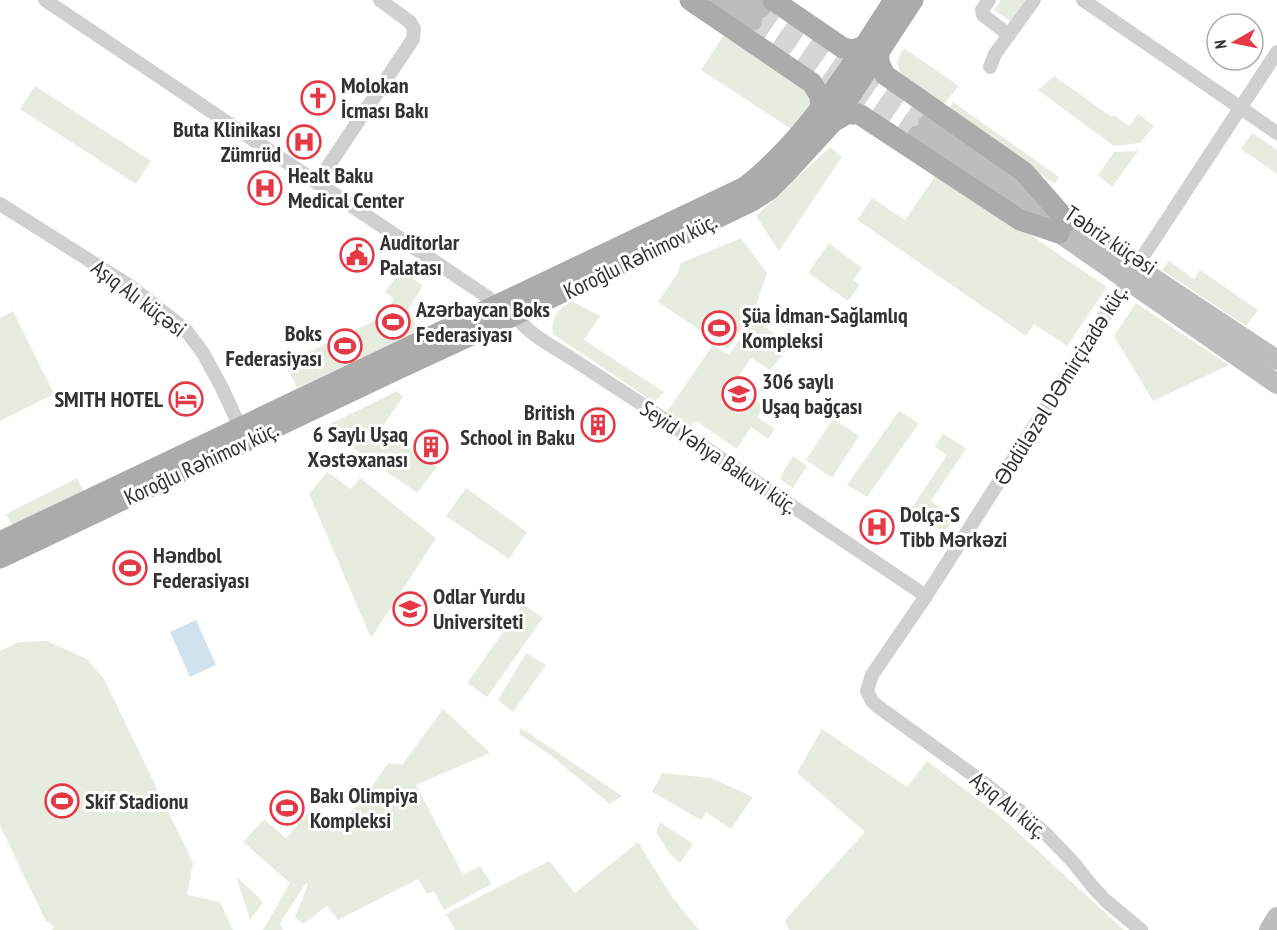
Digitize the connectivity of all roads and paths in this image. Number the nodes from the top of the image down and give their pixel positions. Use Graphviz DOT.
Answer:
graph roads {
  1 [pos="45,0"];
  2 [pos="381,0"];
  3 [pos="690,0"];
  4 [pos="720,0"];
  5 [pos="894,0"];
  6 [pos="913,0"];
  7 [pos="989,0"];
  8 [pos="1034,0"];
  9 [pos="1083,0"];
  10 [pos="758,7"];
  11 [pos="1009,35"];
  12 [pos="872,50"];
  13 [pos="1277,52"];
  14 [pos="990,67"];
  15 [pos="1241,108"];
  16 [pos="827,116"];
  17 [pos="923,130"];
  18 [pos="1277,133"];
  19 [pos="317,183"];
  20 [pos="0,204"];
  21 [pos="1063,227"];
  22 [pos="1132,273"];
  23 [pos="490,300"];
  24 [pos="516,315"];
  25 [pos="1277,360"];
  26 [pos="1277,384"];
  27 [pos="240,427"];
  28 [pos="0,542"];
  29 [pos="0,558"];
  30 [pos="926,596"];
  31 [pos="867,691"];
  32 [pos="1277,917"];
  33 [pos="1141,930"];
  34 [pos="1269,930"];
  1 -- 19 [label="street"];
  2 -- 19 [label="street"];
  3 -- 16 [label="main road"];
  4 -- 10 [label="main road"];
  5 -- 12 [label="main road, Koroğlu Rəhimov küç."];
  6 -- 12 [label="main road, Koroğlu Rəhimov küç."];
  7 -- 11 [label="street"];
  8 -- 11 [label="street"];
  9 -- 15 [label="street"];
  10 -- 12 [label="main road"];
  11 -- 14 [label="street"];
  12 -- 16 [label="main road, Koroğlu Rəhimov küç."];
  12 -- 21 [label="main road"];
  13 -- 15 [label="street, Əbdüləzəl DƏmirçizadə küç."];
  15 -- 18 [label="street"];
  15 -- 22 [label="street, Əbdüləzəl DƏmirçizadə küç."];
  16 -- 21 [label="main road"];
  16 -- 23 [label="main road, Koroğlu Rəhimov küç."];
  16 -- 24 [label="main road, Koroğlu Rəhimov küç."];
  17 -- 21 [label="main road, Təbriz küçəsi"];
  19 -- 23 [label="street"];
  20 -- 27 [label="street, Aşıq Alı küçəsi"];
  21 -- 22 [label="main road, Təbriz küçəsi"];
  22 -- 25 [label="main road, Təbriz küçəsi"];
  22 -- 26 [label="main road, Təbriz küçəsi"];
  22 -- 30 [label="street, Əbdüləzəl DƏmirçizadə küç."];
  23 -- 27 [label="main road, Koroğlu Rəhimov küç."];
  24 -- 29 [label="main road, Koroğlu Rəhimov küç."];
  24 -- 30 [label="street, Seyid Yəhya Bakuvi küç."];
  27 -- 28 [label="main road, Koroğlu Rəhimov küç."];
  30 -- 31 [label="street, Əbdüləzəl DƏmirçizadə küç."];
  31 -- 33 [label="street, Aşıq Alı küç."];
  32 -- 34 [label="main road"];
}
